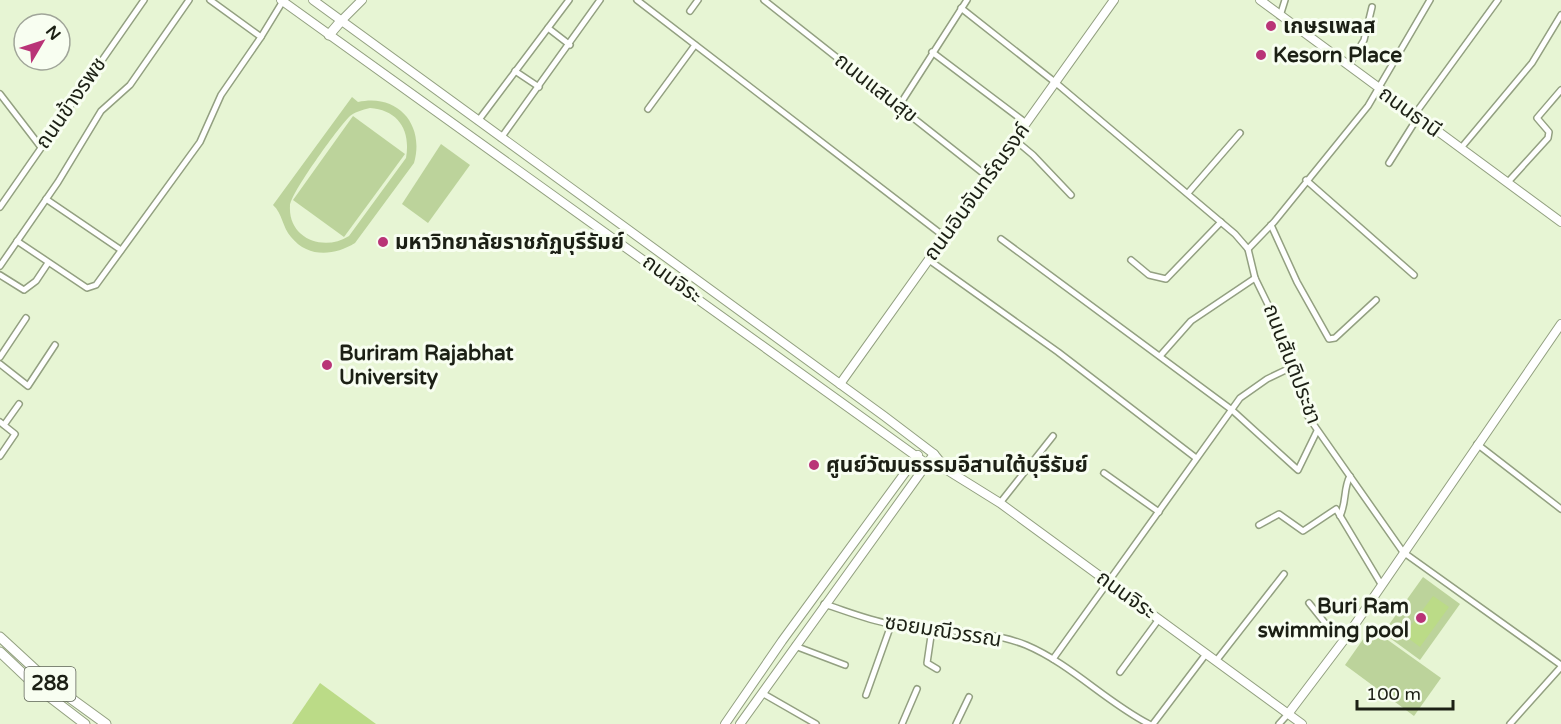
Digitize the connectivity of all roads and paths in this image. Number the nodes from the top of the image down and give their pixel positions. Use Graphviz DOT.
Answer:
graph roads {
  1 [pos="144,0"];
  2 [pos="189,0"];
  3 [pos="210,0"];
  4 [pos="313,0"];
  5 [pos="362,0"];
  6 [pos="569,0"];
  7 [pos="600,0"];
  8 [pos="637,0"];
  9 [pos="698,0"];
  10 [pos="764,0"];
  11 [pos="967,0"];
  12 [pos="1114,0"];
  13 [pos="1260,0"];
  14 [pos="1285,0"];
  15 [pos="1430,0"];
  16 [pos="1498,0"];
  17 [pos="282,1"];
  18 [pos="1372,7"];
  19 [pos="962,8"];
  20 [pos="690,11"];
  21 [pos="1561,15"];
  22 [pos="1280,16"];
  23 [pos="341,21"];
  24 [pos="548,28"];
  25 [pos="329,34"];
  26 [pos="261,37"];
  27 [pos="570,45"];
  28 [pos="695,45"];
  29 [pos="932,52"];
  30 [pos="1349,65"];
  31 [pos="515,71"];
  32 [pos="1056,82"];
  33 [pos="539,87"];
  34 [pos="1379,90"];
  35 [pos="1561,90"];
  36 [pos="0,94"];
  37 [pos="899,106"];
  38 [pos="648,109"];
  39 [pos="1417,115"];
  40 [pos="478,121"];
  41 [pos="1026,123"];
  42 [pos="1240,133"];
  43 [pos="501,138"];
  44 [pos="1015,140"];
  45 [pos="40,146"];
  46 [pos="1461,148"];
  47 [pos="1389,163"];
  48 [pos="988,177"];
  49 [pos="1306,180"];
  50 [pos="1508,183"];
  51 [pos="1188,193"];
  52 [pos="1071,195"];
  53 [pos="46,199"];
  54 [pos="0,207"];
  55 [pos="1221,222"];
  56 [pos="1561,222"];
  57 [pos="1271,225"];
  58 [pos="945,237"];
  59 [pos="1001,239"];
  60 [pos="17,241"];
  61 [pos="646,243"];
  62 [pos="1248,249"];
  63 [pos="122,250"];
  64 [pos="659,252"];
  65 [pos="638,255"];
  66 [pos="929,260"];
  67 [pos="1131,260"];
  68 [pos="48,263"];
  69 [pos="651,264"];
  70 [pos="0,266"];
  71 [pos="0,275"];
  72 [pos="1414,275"];
  73 [pos="1256,278"];
  74 [pos="1376,300"];
  75 [pos="26,318"];
  76 [pos="1561,324"];
  77 [pos="55,345"];
  78 [pos="1160,356"];
  79 [pos="0,357"];
  80 [pos="0,364"];
  81 [pos="1292,367"];
  82 [pos="840,384"];
  83 [pos="19,404"];
  84 [pos="1232,410"];
  85 [pos="2,424"];
  86 [pos="1317,430"];
  87 [pos="1053,436"];
  88 [pos="1477,444"];
  89 [pos="924,447"];
  90 [pos="934,454"];
  91 [pos="0,456"];
  92 [pos="916,457"];
  93 [pos="1196,458"];
  94 [pos="927,464"];
  95 [pos="947,470"];
  96 [pos="1104,474"];
  97 [pos="1350,476"];
  98 [pos="1000,503"];
  99 [pos="1561,509"];
  100 [pos="1159,512"];
  101 [pos="1340,516"];
  102 [pos="1259,525"];
  103 [pos="1403,552"];
  104 [pos="1284,574"];
  105 [pos="1108,581"];
  106 [pos="1381,584"];
  107 [pos="1309,603"];
  108 [pos="824,604"];
  109 [pos="1159,619"];
  110 [pos="891,625"];
  111 [pos="932,629"];
  112 [pos="1347,636"];
  113 [pos="0,637"];
  114 [pos="795,646"];
  115 [pos="0,652"];
  116 [pos="1206,654"];
  117 [pos="1053,659"];
  118 [pos="1216,661"];
  119 [pos="845,665"];
  120 [pos="1561,666"];
  121 [pos="938,669"];
  122 [pos="1120,672"];
  123 [pos="917,689"];
  124 [pos="762,693"];
  125 [pos="866,695"];
  126 [pos="969,697"];
  127 [pos="1288,714"];
  128 [pos="803,718"];
  129 [pos="74,721"];
  130 [pos="85,724"];
  131 [pos="106,724"];
  132 [pos="725,724"];
  133 [pos="740,724"];
  134 [pos="801,724"];
  135 [pos="816,724"];
  136 [pos="902,724"];
  137 [pos="956,724"];
  138 [pos="1151,724"];
  139 [pos="1279,724"];
  140 [pos="1302,724"];
  141 [pos="1510,724"];
  1 -- 45 [label="street, ถนนข้างรพช"];
  2 -- 53 [label="street"];
  3 -- 26 [label="street"];
  4 -- 23 [label="main road, ถนนจิระ"];
  5 -- 23 [label="main road"];
  6 -- 24 [label="street"];
  7 -- 27 [label="street"];
  8 -- 28 [label="street"];
  9 -- 20 [label="street"];
  10 -- 37 [label="street, ถนนแสนสุข"];
  11 -- 19 [label="street"];
  12 -- 32 [label="main road, ถนนอินจันทร์ณรงค์"];
  13 -- 22 [label="main road, ถนนธานี"];
  14 -- 22 [label="street"];
  15 -- 34 [label="street"];
  16 -- 39 [label="street"];
  17 -- 25 [label="main road, ถนนจิระ"];
  17 -- 26 [label="street"];
  18 -- 30 [label="street"];
  19 -- 29 [label="street"];
  19 -- 32 [label="street, ถนนสันติประชา"];
  21 -- 46 [label="street"];
  22 -- 30 [label="main road, ถนนธานี"];
  23 -- 25 [label="main road"];
  23 -- 40 [label="main road, ถนนจิระ"];
  24 -- 27 [label="street"];
  24 -- 31 [label="street"];
  25 -- 65 [label="main road, ถนนจิระ"];
  26 -- 63 [label="street"];
  27 -- 33 [label="street"];
  28 -- 38 [label="street"];
  28 -- 58 [label="street"];
  29 -- 37 [label="street"];
  29 -- 41 [label="street"];
  30 -- 34 [label="main road, ถนนธานี"];
  31 -- 33 [label="street"];
  31 -- 40 [label="street"];
  32 -- 41 [label="main road, ถนนอินจันทร์ณรงค์"];
  32 -- 51 [label="street, ถนนสันติประชา"];
  33 -- 43 [label="street"];
  34 -- 39 [label="main road, ถนนธานี"];
  34 -- 49 [label="street"];
  35 -- 50 [label="street"];
  36 -- 45 [label="street"];
  37 -- 48 [label="street, ถนนแสนสุข"];
  39 -- 46 [label="main road, ถนนธานี"];
  39 -- 47 [label="street"];
  40 -- 43 [label="main road, ถนนจิระ"];
  41 -- 44 [label="main road, ถนนอินจันทร์ณรงค์"];
  42 -- 51 [label="street"];
  43 -- 61 [label="main road, ถนนจิระ"];
  44 -- 48 [label="main road, ถนนอินจันทร์ณรงค์"];
  44 -- 52 [label="street"];
  45 -- 54 [label="street, ถนนข้างรพช"];
  46 -- 50 [label="main road, ถนนธานี"];
  48 -- 58 [label="main road, ถนนอินจันทร์ณรงค์"];
  49 -- 57 [label="street"];
  49 -- 72 [label="street"];
  50 -- 56 [label="main road, ถนนธานี"];
  51 -- 55 [label="street, ถนนสันติประชา"];
  53 -- 60 [label="street"];
  53 -- 63 [label="street"];
  55 -- 62 [label="street, ถนนสันติประชา"];
  55 -- 67 [label="street"];
  57 -- 62 [label="street"];
  57 -- 74 [label="street"];
  58 -- 66 [label="main road, ถนนอินจันทร์ณรงค์"];
  59 -- 78 [label="street"];
  60 -- 68 [label="street"];
  60 -- 70 [label="street"];
  61 -- 64 [label="main road, ถนนจิระ"];
  61 -- 65 [label="main road"];
  62 -- 73 [label="street, ถนนสันติประชา"];
  63 -- 68 [label="street"];
  64 -- 69 [label="main road"];
  64 -- 82 [label="main road, ถนนจิระ"];
  65 -- 69 [label="main road, ถนนจิระ"];
  66 -- 82 [label="main road, ถนนอินจันทร์ณรงค์"];
  66 -- 93 [label="street"];
  68 -- 71 [label="street"];
  69 -- 92 [label="main road, ถนนจิระ"];
  73 -- 78 [label="street"];
  73 -- 81 [label="street, ถนนสันติประชา"];
  75 -- 79 [label="street"];
  76 -- 88 [label="main road"];
  77 -- 80 [label="street"];
  78 -- 84 [label="street"];
  81 -- 84 [label="street"];
  81 -- 86 [label="street, ถนนสันติประชา"];
  82 -- 89 [label="main road, ถนนจิระ"];
  83 -- 85 [label="street"];
  84 -- 86 [label="street"];
  84 -- 93 [label="street"];
  85 -- 91 [label="street"];
  86 -- 97 [label="street, ถนนสันติประชา"];
  87 -- 98 [label="street"];
  88 -- 99 [label="street"];
  88 -- 103 [label="main road"];
  89 -- 90 [label="main road, ถนนจิระ"];
  89 -- 92 [label="main road"];
  90 -- 94 [label="main road"];
  90 -- 95 [label="main road, ถนนจิระ"];
  92 -- 94 [label="main road, ถนนจิระ"];
  92 -- 132 [label="main road"];
  93 -- 100 [label="street"];
  94 -- 95 [label="main road, ถนนจิระ"];
  94 -- 108 [label="main road"];
  95 -- 98 [label="main road, ถนนจิระ"];
  96 -- 100 [label="street"];
  97 -- 101 [label="street"];
  97 -- 103 [label="street, ถนนสันติประชา"];
  98 -- 105 [label="main road, ถนนจิระ"];
  100 -- 105 [label="street"];
  101 -- 102 [label="street"];
  101 -- 106 [label="street"];
  103 -- 106 [label="main road"];
  103 -- 120 [label="street, ถนนสันติประชา"];
  104 -- 118 [label="street"];
  105 -- 109 [label="main road, ถนนจิระ"];
  105 -- 117 [label="street"];
  106 -- 112 [label="main road"];
  107 -- 112 [label="street"];
  108 -- 110 [label="street, ซอยมณีวรรณ"];
  108 -- 114 [label="main road"];
  109 -- 116 [label="main road, ถนนจิระ"];
  109 -- 122 [label="street"];
  110 -- 111 [label="street, ซอยมณีวรรณ"];
  110 -- 125 [label="street"];
  111 -- 117 [label="street, ซอยมณีวรรณ"];
  111 -- 121 [label="street"];
  112 -- 127 [label="main road"];
  113 -- 131 [label="main road, 288"];
  114 -- 119 [label="street"];
  114 -- 124 [label="main road"];
  115 -- 129 [label="main road, 288"];
  116 -- 118 [label="main road, ถนนจิระ"];
  116 -- 138 [label="street"];
  117 -- 138 [label="street, ซอยมณีวรรณ"];
  118 -- 127 [label="main road, ถนนจิระ"];
  120 -- 141 [label="street"];
  123 -- 136 [label="street"];
  124 -- 128 [label="street"];
  124 -- 133 [label="main road"];
  126 -- 137 [label="street"];
  127 -- 139 [label="street"];
  127 -- 140 [label="main road, ถนนจิระ"];
  128 -- 134 [label="street"];
  128 -- 135 [label="street"];
  129 -- 130 [label="main road, 288"];
}
